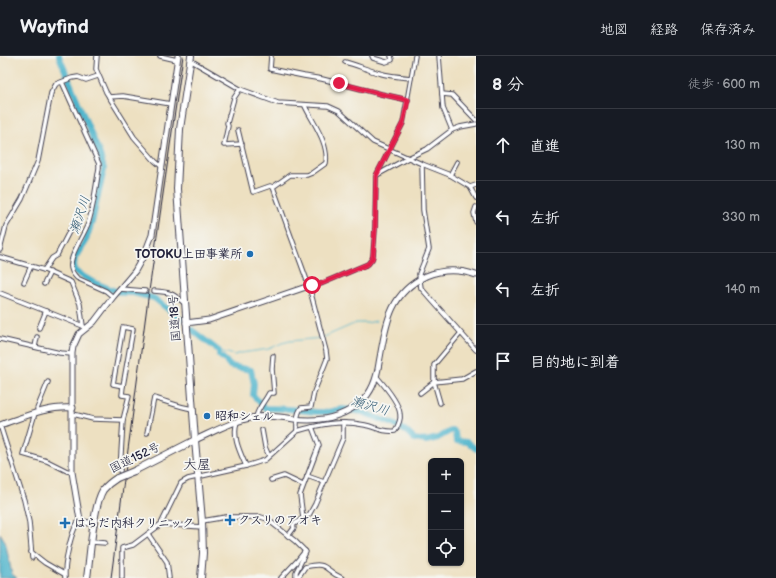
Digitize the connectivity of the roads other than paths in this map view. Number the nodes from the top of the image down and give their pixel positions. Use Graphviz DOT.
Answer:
graph roads {
  1 [pos="97,56"];
  2 [pos="160,56"];
  3 [pos="271,56"];
  4 [pos="372,56"];
  5 [pos="391,56"];
  6 [pos="415,56"];
  7 [pos="438,56"];
  8 [pos="178,58"];
  9 [pos="191,58"];
  10 [pos="345,62"];
  11 [pos="98,76"];
  12 [pos="411,78"];
  13 [pos="64,81"];
  14 [pos="240,89"];
  15 [pos="442,94"];
  16 [pos="109,97"];
  17 [pos="408,100"];
  18 [pos="171,104"];
  19 [pos="305,106"];
  20 [pos="476,120"];
  21 [pos="476,124"];
  22 [pos="238,130"];
  23 [pos="452,130"];
  24 [pos="242,144"];
  25 [pos="390,149"];
  26 [pos="408,158"];
  27 [pos="457,162"];
  28 [pos="422,164"];
  29 [pos="162,167"];
  30 [pos="450,175"];
  31 [pos="376,176"];
  32 [pos="476,185"];
  33 [pos="273,187"];
  34 [pos="470,187"];
  35 [pos="476,198"];
  36 [pos="476,207"];
  37 [pos="476,222"];
  38 [pos="71,228"];
  39 [pos="0,250"];
  40 [pos="0,257"];
  41 [pos="31,266"];
  42 [pos="44,270"];
  43 [pos="50,272"];
  44 [pos="476,275"];
  45 [pos="420,279"];
  46 [pos="24,282"];
  47 [pos="44,284"];
  48 [pos="309,286"];
  49 [pos="145,291"];
  50 [pos="154,291"];
  51 [pos="0,293"];
  52 [pos="116,293"];
  53 [pos="185,304"];
  54 [pos="46,311"];
  55 [pos="186,323"];
  56 [pos="39,328"];
  57 [pos="84,328"];
  58 [pos="460,334"];
  59 [pos="37,337"];
  60 [pos="0,339"];
  61 [pos="35,347"];
  62 [pos="476,350"];
  63 [pos="72,354"];
  64 [pos="118,355"];
  65 [pos="273,356"];
  66 [pos="128,357"];
  67 [pos="476,371"];
  68 [pos="377,377"];
  69 [pos="48,382"];
  70 [pos="434,382"];
  71 [pos="123,386"];
  72 [pos="420,392"];
  73 [pos="440,403"];
  74 [pos="193,410"];
  75 [pos="73,411"];
  76 [pos="36,412"];
  77 [pos="256,417"];
  78 [pos="296,419"];
  79 [pos="123,420"];
  80 [pos="237,422"];
  81 [pos="345,422"];
  82 [pos="0,425"];
  83 [pos="312,427"];
  84 [pos="262,430"];
  85 [pos="297,431"];
  86 [pos="146,433"];
  87 [pos="195,440"];
  88 [pos="269,456"];
  89 [pos="246,466"];
  90 [pos="120,471"];
  91 [pos="72,472"];
  92 [pos="307,476"];
  93 [pos="198,477"];
  94 [pos="271,480"];
  95 [pos="324,482"];
  96 [pos="303,485"];
  97 [pos="303,518"];
  98 [pos="80,520"];
  99 [pos="94,524"];
  100 [pos="162,524"];
  101 [pos="202,524"];
  102 [pos="148,534"];
  103 [pos="288,536"];
  104 [pos="92,542"];
  105 [pos="105,543"];
  106 [pos="305,550"];
  107 [pos="31,552"];
  108 [pos="32,558"];
  109 [pos="65,576"];
  110 [pos="87,578"];
  111 [pos="122,578"];
  112 [pos="169,578"];
  113 [pos="201,578"];
  114 [pos="281,578"];
  115 [pos="342,578"];
  1 -- 11 [label="street"];
  2 -- 8 [label="street"];
  3 -- 17 [label="street"];
  4 -- 5 [label="street"];
  6 -- 12 [label="street"];
  7 -- 15 [label="street"];
  8 -- 18 [label="street"];
  9 -- 14 [label="street"];
  9 -- 53 [label="highway, 国道18号"];
  10 -- 12 [label="street"];
  11 -- 13 [label="street"];
  11 -- 16 [label="street"];
  12 -- 17 [label="street"];
  13 -- 39 [label="street"];
  13 -- 52 [label="street"];
  14 -- 19 [label="street"];
  14 -- 24 [label="street"];
  15 -- 20 [label="street"];
  15 -- 23 [label="street"];
  16 -- 18 [label="street"];
  16 -- 29 [label="street"];
  17 -- 25 [label="street"];
  18 -- 29 [label="street"];
  19 -- 25 [label="street"];
  19 -- 33 [label="street"];
  21 -- 23 [label="street"];
  22 -- 24 [label="street"];
  23 -- 26 [label="street"];
  24 -- 33 [label="street"];
  25 -- 26 [label="street"];
  25 -- 31 [label="street"];
  26 -- 28 [label="street"];
  26 -- 31 [label="street"];
  27 -- 30 [label="street"];
  28 -- 30 [label="street"];
  28 -- 45 [label="street"];
  29 -- 52 [label="street"];
  30 -- 34 [label="street"];
  31 -- 48 [label="street"];
  32 -- 34 [label="street"];
  33 -- 48 [label="street"];
  34 -- 35 [label="street"];
  36 -- 37 [label="street"];
  38 -- 42 [label="street"];
  40 -- 41 [label="street"];
  41 -- 42 [label="street"];
  41 -- 46 [label="street"];
  42 -- 43 [label="street"];
  43 -- 47 [label="street"];
  43 -- 57 [label="street"];
  44 -- 45 [label="street"];
  45 -- 58 [label="street"];
  45 -- 68 [label="street"];
  48 -- 55 [label="street"];
  48 -- 78 [label="street"];
  49 -- 52 [label="street"];
  50 -- 53 [label="street"];
  51 -- 54 [label="street"];
  52 -- 57 [label="street"];
  53 -- 55 [label="highway, 国道18号"];
  54 -- 56 [label="street"];
  54 -- 57 [label="street"];
  55 -- 74 [label="highway, 国道18号"];
  57 -- 63 [label="street"];
  58 -- 62 [label="street"];
  58 -- 70 [label="street"];
  59 -- 61 [label="street"];
  60 -- 61 [label="street"];
  61 -- 63 [label="street"];
  63 -- 75 [label="street"];
  64 -- 66 [label="street"];
  64 -- 66 [label="street"];
  64 -- 71 [label="street"];
  65 -- 77 [label="street"];
  66 -- 71 [label="street"];
  67 -- 70 [label="street"];
  68 -- 78 [label="street"];
  68 -- 81 [label="street"];
  69 -- 76 [label="street"];
  70 -- 72 [label="street"];
  70 -- 73 [label="street"];
  71 -- 79 [label="street"];
  74 -- 86 [label="street"];
  74 -- 87 [label="highway, 国道18号"];
  75 -- 76 [label="street"];
  75 -- 79 [label="street"];
  75 -- 91 [label="street"];
  76 -- 82 [label="street"];
  76 -- 91 [label="street"];
  77 -- 78 [label="street"];
  77 -- 80 [label="street"];
  78 -- 85 [label="street"];
  79 -- 90 [label="street"];
  80 -- 87 [label="street"];
  80 -- 89 [label="street"];
  81 -- 83 [label="street"];
  81 -- 95 [label="street"];
  82 -- 107 [label="street"];
  83 -- 85 [label="street"];
  83 -- 92 [label="street"];
  84 -- 88 [label="street"];
  85 -- 88 [label="street"];
  87 -- 93 [label="highway, 国道18号"];
  87 -- 99 [label="highway, 国道152号, bridge"];
  88 -- 89 [label="street"];
  89 -- 93 [label="street"];
  91 -- 98 [label="street"];
  92 -- 95 [label="street"];
  92 -- 96 [label="street"];
  93 -- 100 [label="street"];
  93 -- 101 [label="highway, 国道18号"];
  94 -- 96 [label="street"];
  95 -- 97 [label="street"];
  96 -- 97 [label="street"];
  97 -- 103 [label="street"];
  98 -- 99 [label="street"];
  98 -- 109 [label="street"];
  99 -- 104 [label="highway, 国道152号"];
  100 -- 101 [label="street"];
  100 -- 102 [label="street"];
  101 -- 103 [label="street"];
  101 -- 113 [label="highway, 国道18号"];
  102 -- 111 [label="street"];
  102 -- 112 [label="street"];
  103 -- 106 [label="street"];
  104 -- 105 [label="street"];
  104 -- 110 [label="highway, 国道152号"];
  106 -- 114 [label="street"];
  106 -- 115 [label="street"];
  107 -- 108 [label="street"];
  107 -- 109 [label="street"];
}
